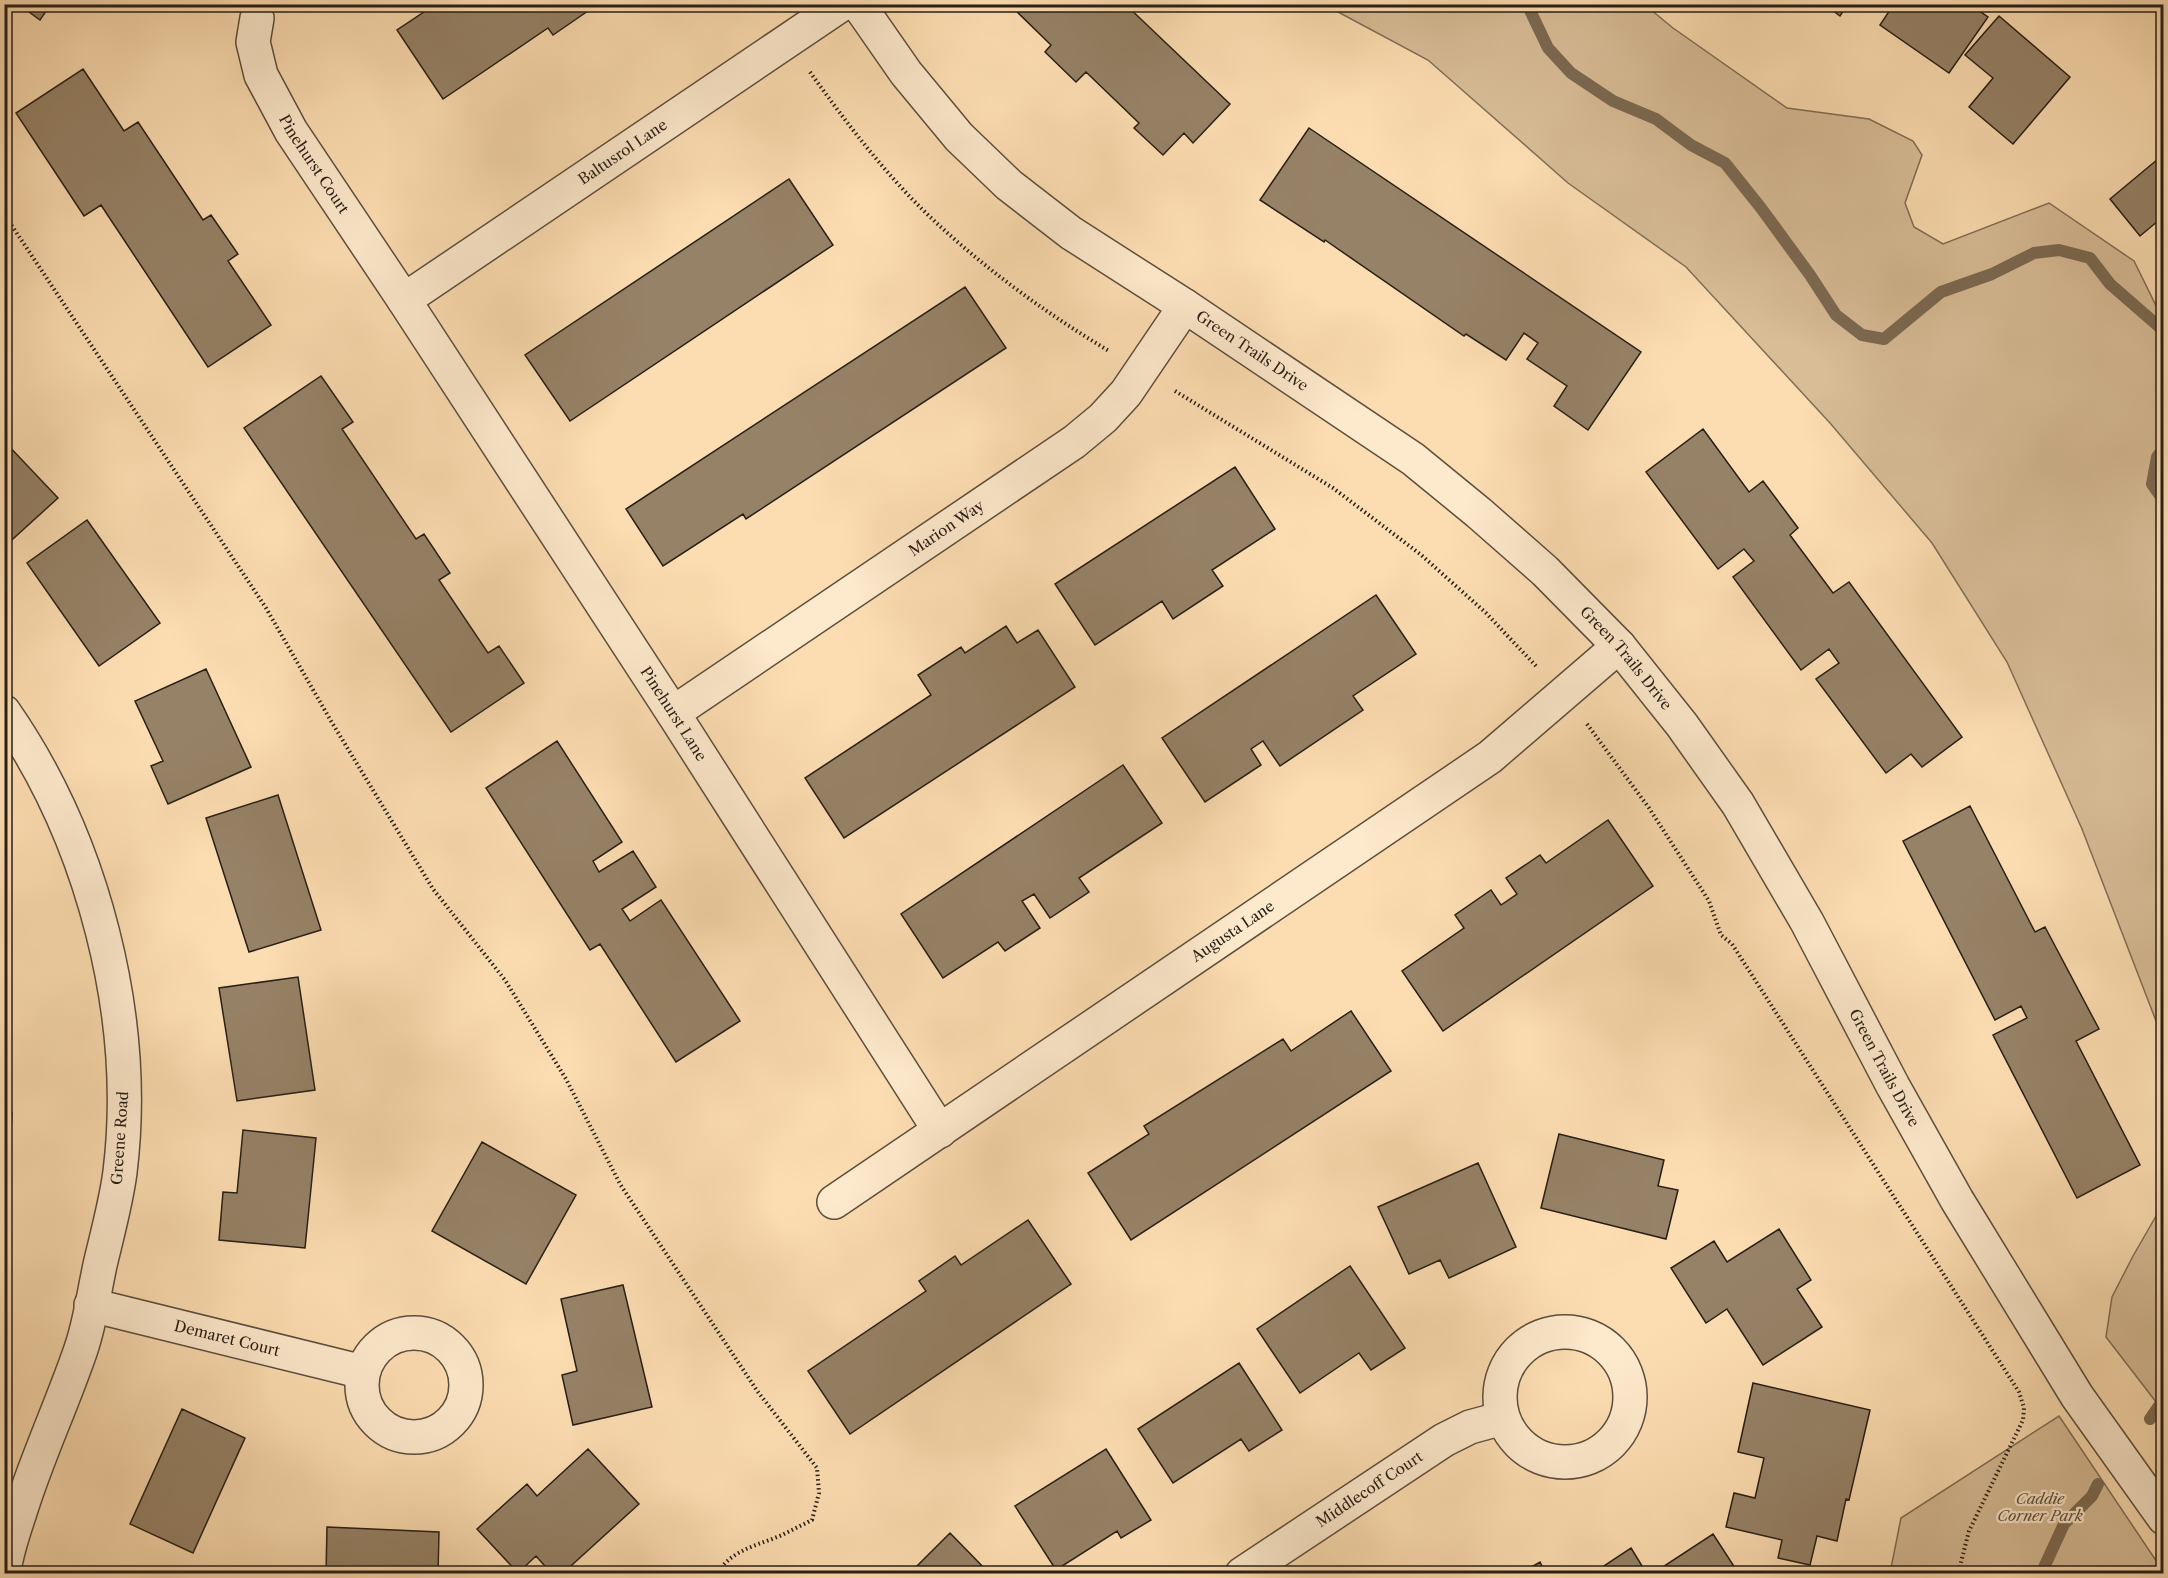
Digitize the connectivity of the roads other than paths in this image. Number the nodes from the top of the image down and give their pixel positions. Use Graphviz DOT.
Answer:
graph roads {
  1 [pos="842,4"];
  2 [pos="858,4"];
  3 [pos="257,18"];
  4 [pos="404,300"];
  5 [pos="1185,306"];
  6 [pos="1619,646"];
  7 [pos="4,712"];
  8 [pos="673,713"];
  9 [pos="940,1131"];
  10 [pos="834,1202"];
  11 [pos="91,1305"];
  12 [pos="363,1372"];
  13 [pos="1503,1418"];
  14 [pos="2163,1518"];
  15 [pos="4,1571"];
  16 [pos="1242,1574"];
  1 -- 4 [label="street, Baltusrol Lane"];
  2 -- 5 [label="street, Green Trails Drive"];
  3 -- 4 [label="street, Pinehurst Court"];
  4 -- 8 [label="street, Pinehurst Lane"];
  5 -- 6 [label="street, Green Trails Drive"];
  5 -- 8 [label="street, Marion Way"];
  6 -- 9 [label="street, Augusta Lane"];
  6 -- 14 [label="street, Green Trails Drive"];
  7 -- 11 [label="street, Greene Road"];
  8 -- 9 [label="street, Pinehurst Lane"];
  9 -- 10 [label="street, Augusta Lane"];
  11 -- 12 [label="street, Demaret Court"];
  11 -- 15 [label="street, Greene Road"];
  13 -- 16 [label="street, Middlecoff Court"];
}
